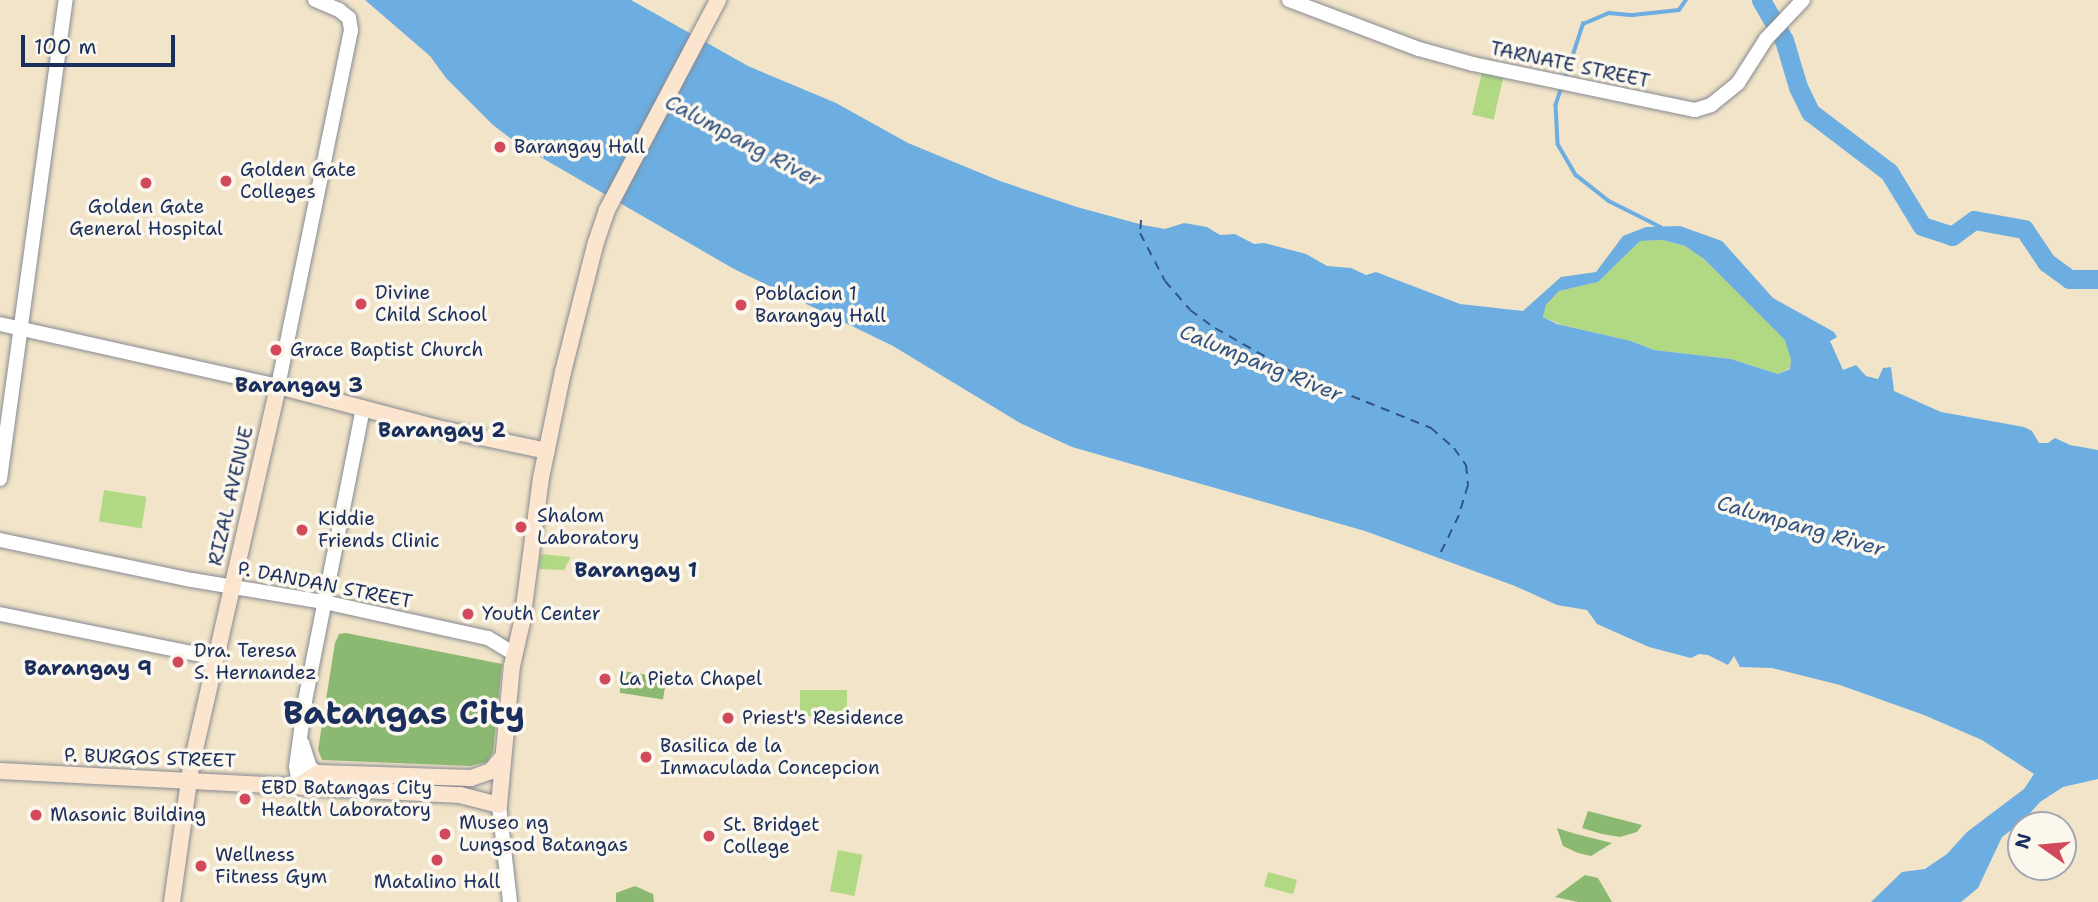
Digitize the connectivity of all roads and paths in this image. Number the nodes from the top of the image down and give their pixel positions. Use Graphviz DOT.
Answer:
graph roads {
  1 [pos="66,0"];
  2 [pos="315,0"];
  3 [pos="718,0"];
  4 [pos="1289,0"];
  5 [pos="1804,0"];
  6 [pos="0,324"];
  7 [pos="20,328"];
  8 [pos="278,386"];
  9 [pos="363,408"];
  10 [pos="547,451"];
  11 [pos="0,479"];
  12 [pos="0,540"];
  13 [pos="231,587"];
  14 [pos="324,602"];
  15 [pos="0,614"];
  16 [pos="515,654"];
  17 [pos="216,658"];
  18 [pos="299,735"];
  19 [pos="502,758"];
  20 [pos="0,771"];
  21 [pos="318,773"];
  22 [pos="476,776"];
  23 [pos="188,779"];
  24 [pos="299,785"];
  25 [pos="474,797"];
  26 [pos="499,805"];
  27 [pos="172,902"];
  28 [pos="510,902"];
  1 -- 7 [label="street"];
  2 -- 8 [label="street, RIZAL AVENUE"];
  3 -- 10 [label="main road"];
  4 -- 5 [label="street, TARNATE STREET"];
  6 -- 7 [label="street"];
  7 -- 8 [label="street"];
  7 -- 11 [label="street"];
  8 -- 9 [label="main road"];
  8 -- 13 [label="main road, RIZAL AVENUE"];
  9 -- 10 [label="main road"];
  9 -- 14 [label="street"];
  10 -- 16 [label="main road"];
  12 -- 13 [label="street, P. DANDAN STREET"];
  13 -- 14 [label="street, P. DANDAN STREET"];
  13 -- 17 [label="main road, RIZAL AVENUE"];
  14 -- 16 [label="street, P. DANDAN STREET"];
  14 -- 18 [label="street"];
  15 -- 17 [label="street"];
  16 -- 19 [label="main road"];
  17 -- 23 [label="main road, RIZAL AVENUE"];
  18 -- 21 [label="street"];
  18 -- 24 [label="street"];
  19 -- 22 [label="main road"];
  19 -- 26 [label="main road"];
  20 -- 23 [label="main road, P. BURGOS STREET"];
  21 -- 22 [label="main road"];
  21 -- 24 [label="main road"];
  22 -- 25 [label="main road"];
  23 -- 24 [label="main road, P. BURGOS STREET"];
  23 -- 27 [label="main road, RIZAL AVENUE"];
  24 -- 25 [label="main road, P. BURGOS STREET"];
  25 -- 26 [label="main road, P. BURGOS STREET"];
  26 -- 28 [label="street"];
}
